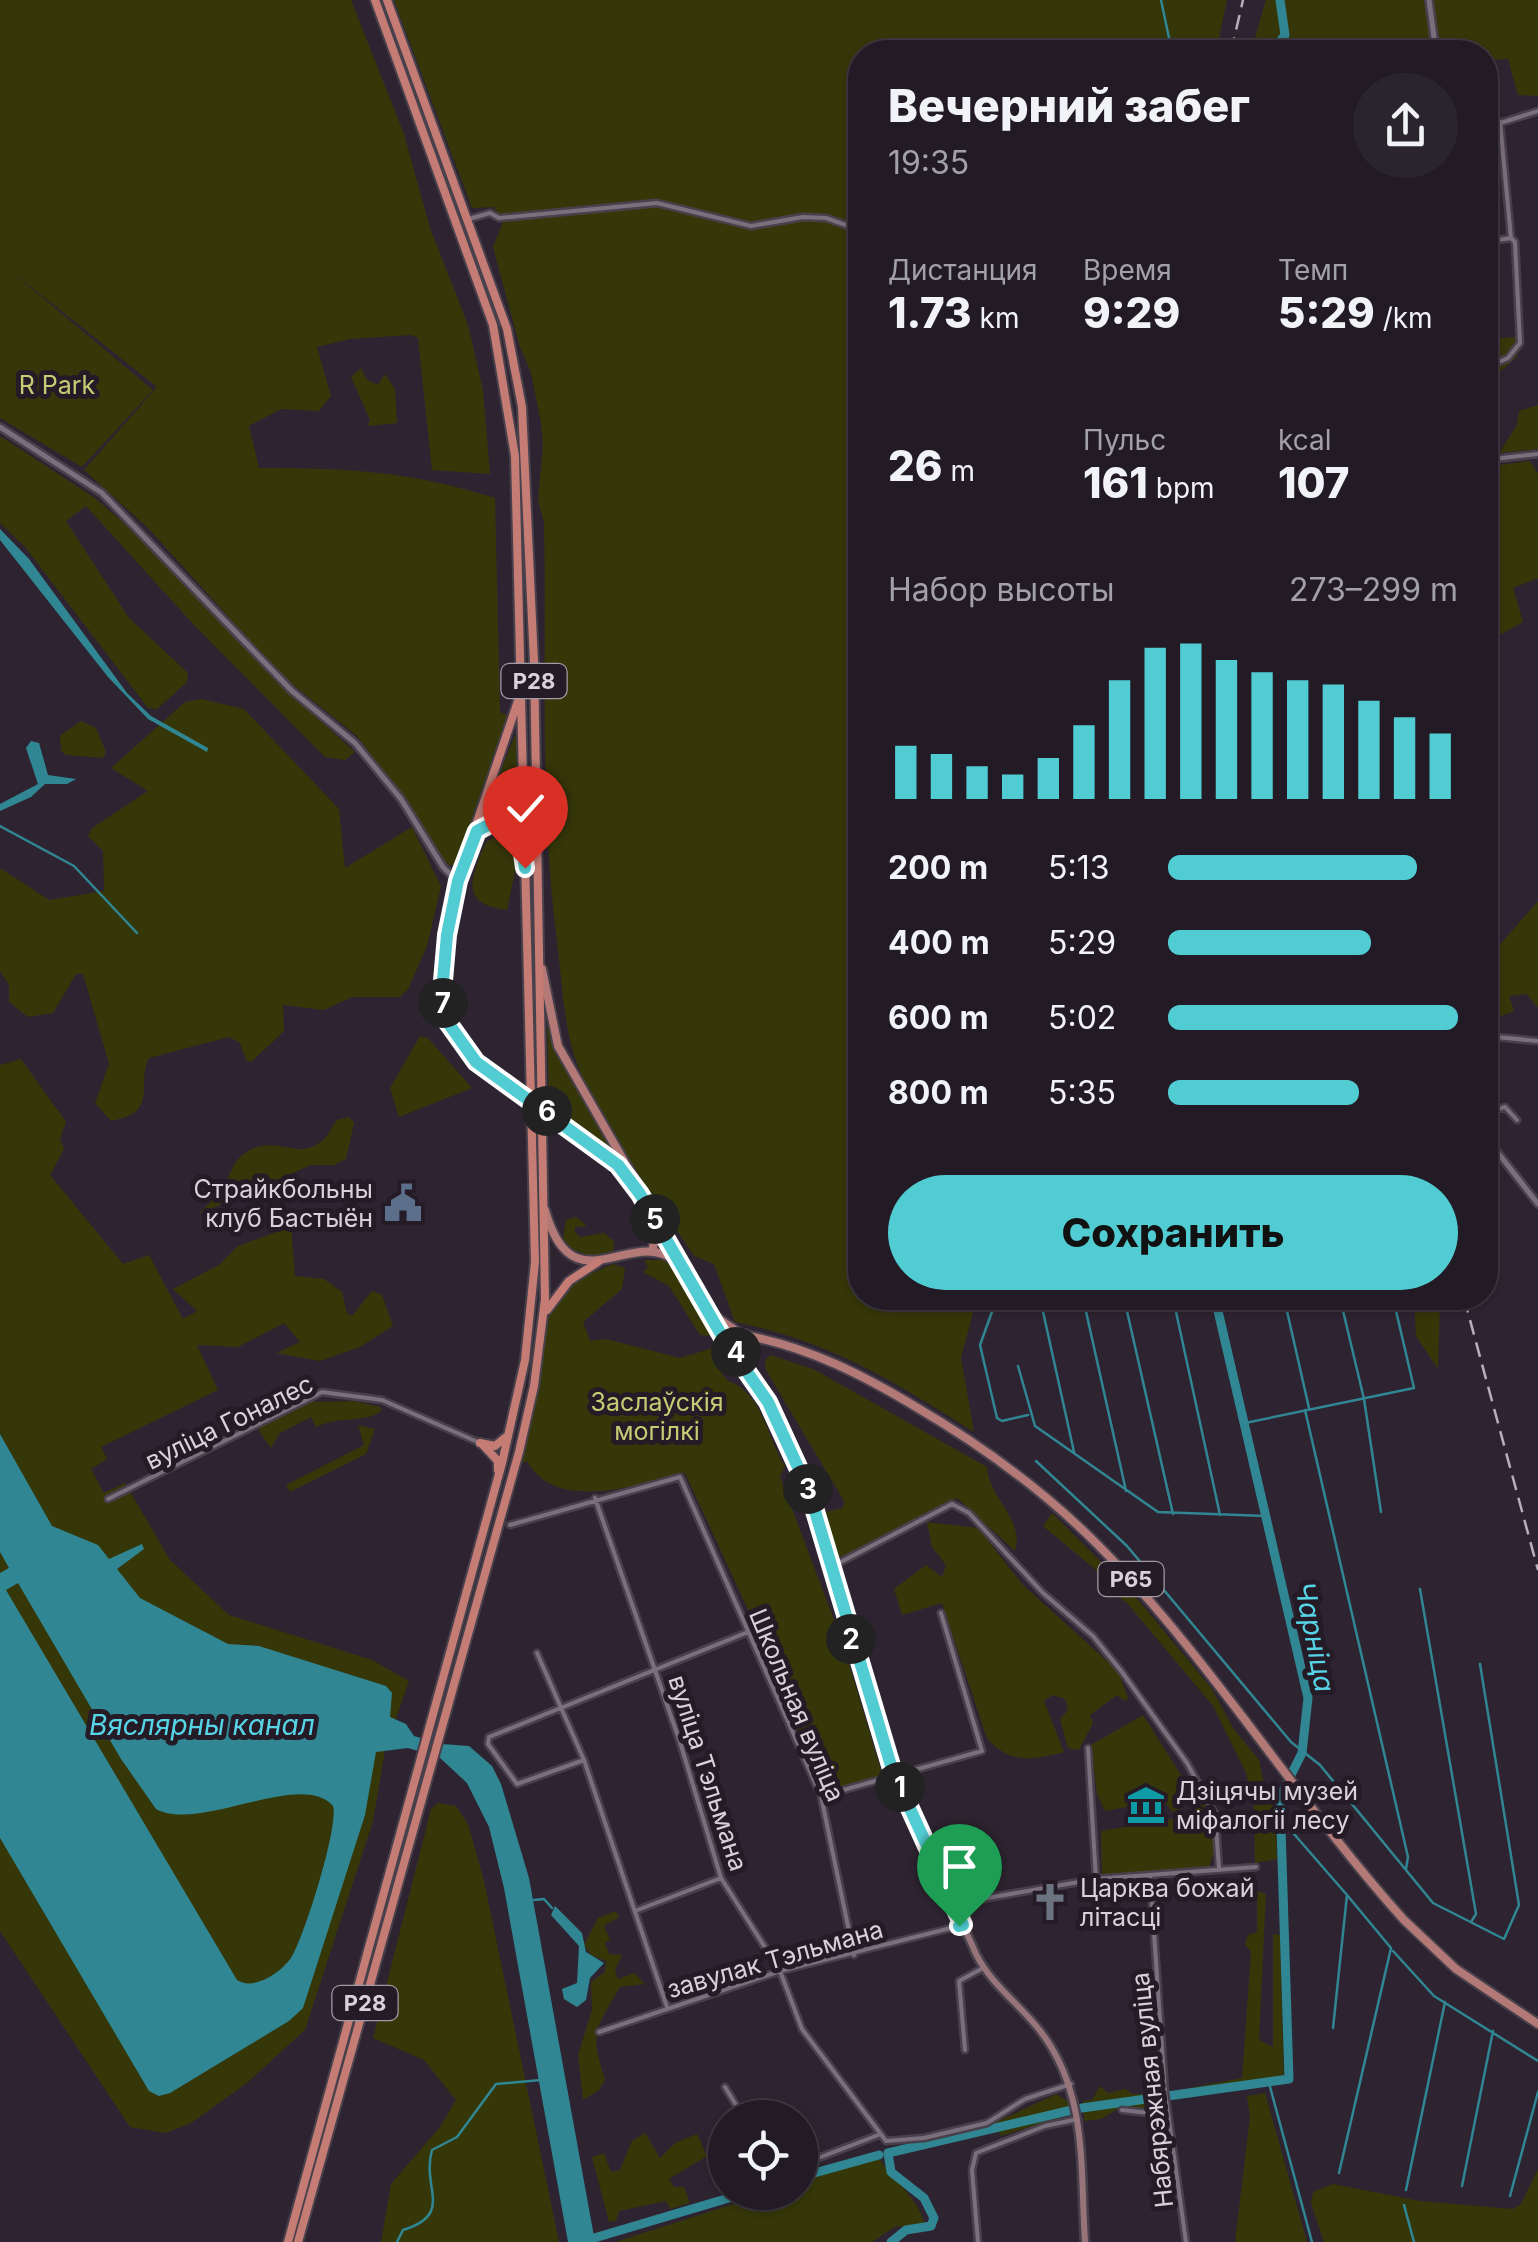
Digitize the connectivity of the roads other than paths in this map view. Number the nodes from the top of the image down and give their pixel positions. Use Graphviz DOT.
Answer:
graph roads {
  1 [pos="375,0"];
  2 [pos="387,0"];
  3 [pos="1428,0"];
  4 [pos="1435,40"];
  5 [pos="1538,111"];
  6 [pos="1500,122"];
  7 [pos="468,219"];
  8 [pos="848,226"];
  9 [pos="1511,238"];
  10 [pos="1498,240"];
  11 [pos="1498,363"];
  12 [pos="0,427"];
  13 [pos="1538,454"];
  14 [pos="1498,459"];
  15 [pos="522,684"];
  16 [pos="470,842"];
  17 [pos="525,868"];
  18 [pos="458,881"];
  19 [pos="540,954"];
  20 [pos="1498,1037"];
  21 [pos="1538,1041"];
  22 [pos="1498,1109"];
  23 [pos="1517,1120"];
  24 [pos="1498,1153"];
  25 [pos="640,1194"];
  26 [pos="1538,1204"];
  27 [pos="546,1210"];
  28 [pos="659,1226"];
  29 [pos="670,1244"];
  30 [pos="653,1247"];
  31 [pos="645,1254"];
  32 [pos="664,1254"];
  33 [pos="598,1262"];
  34 [pos="684,1268"];
  35 [pos="712,1314"];
  36 [pos="543,1318"];
  37 [pos="745,1335"];
  38 [pos="784,1343"];
  39 [pos="752,1349"];
  40 [pos="734,1350"];
  41 [pos="750,1372"];
  42 [pos="512,1424"];
  43 [pos="480,1442"];
  44 [pos="498,1478"];
  45 [pos="595,1498"];
  46 [pos="108,1500"];
  47 [pos="510,1525"];
  48 [pos="830,1568"];
  49 [pos="940,1613"];
  50 [pos="748,1632"];
  51 [pos="538,1653"];
  52 [pos="655,1668"];
  53 [pos="564,1708"];
  54 [pos="1088,1748"];
  55 [pos="584,1760"];
  56 [pos="896,1778"];
  57 [pos="820,1796"];
  58 [pos="1220,1868"];
  59 [pos="1256,1868"];
  60 [pos="1150,1875"];
  61 [pos="721,1878"];
  62 [pos="1096,1879"];
  63 [pos="953,1904"];
  64 [pos="634,1911"];
  65 [pos="963,1925"];
  66 [pos="854,1955"];
  67 [pos="982,1968"];
  68 [pos="780,1971"];
  69 [pos="667,2007"];
  70 [pos="1538,2024"];
  71 [pos="599,2032"];
  72 [pos="965,2050"];
  73 [pos="1072,2084"];
  74 [pos="725,2087"];
  75 [pos="733,2100"];
  76 [pos="1122,2110"];
  77 [pos="1168,2115"];
  78 [pos="1078,2119"];
  79 [pos="880,2134"];
  80 [pos="818,2158"];
  81 [pos="288,2242"];
  82 [pos="298,2242"];
  83 [pos="978,2242"];
  84 [pos="1085,2242"];
  85 [pos="1186,2242"];
  1 -- 15 [label="highway, Р28"];
  2 -- 7 [label="highway, Р28"];
  3 -- 4 [label="street"];
  5 -- 6 [label="street"];
  6 -- 9 [label="street"];
  7 -- 8 [label="street"];
  7 -- 19 [label="highway, Р28"];
  9 -- 10 [label="street"];
  9 -- 11 [label="street"];
  12 -- 18 [label="street"];
  13 -- 14 [label="street"];
  15 -- 16 [label="highway, Р65"];
  15 -- 17 [label="highway, Р28"];
  16 -- 17 [label="main road"];
  16 -- 18 [label="main road, Р65"];
  17 -- 42 [label="highway, Р28"];
  18 -- 25 [label="main road, Р65, bridge"];
  19 -- 25 [label="main road, Р65"];
  19 -- 27 [label="highway, Р28"];
  20 -- 21 [label="street"];
  22 -- 23 [label="street"];
  24 -- 26 [label="street"];
  25 -- 28 [label="main road, Р65"];
  27 -- 33 [label="main road"];
  27 -- 36 [label="highway, Р28"];
  28 -- 29 [label="main road, Р65"];
  28 -- 30 [label="main road"];
  29 -- 30 [label="main road"];
  29 -- 32 [label="main road"];
  29 -- 34 [label="main road, Р65"];
  30 -- 31 [label="main road"];
  31 -- 32 [label="main road"];
  31 -- 33 [label="main road"];
  32 -- 34 [label="main road"];
  33 -- 36 [label="highway"];
  34 -- 35 [label="main road, Р65"];
  35 -- 37 [label="main road, Р65"];
  35 -- 40 [label="main road, Р65"];
  36 -- 82 [label="highway, Р28"];
  37 -- 38 [label="main road, Р65"];
  37 -- 39 [label="main road"];
  37 -- 40 [label="main road"];
  38 -- 39 [label="main road"];
  38 -- 70 [label="main road, Р65"];
  39 -- 40 [label="main road"];
  39 -- 41 [label="main road"];
  40 -- 41 [label="main road"];
  41 -- 48 [label="main road"];
  42 -- 43 [label="highway"];
  42 -- 44 [label="highway, Р28"];
  43 -- 44 [label="highway"];
  43 -- 46 [label="street, вуліца Гоналес"];
  44 -- 81 [label="highway, Р28"];
  45 -- 47 [label="street"];
  45 -- 50 [label="street, Школьная вуліца"];
  45 -- 52 [label="street, вуліца Тэльмана"];
  48 -- 56 [label="main road"];
  48 -- 58 [label="street"];
  49 -- 56 [label="street"];
  50 -- 52 [label="street"];
  50 -- 57 [label="street, Школьная вуліца"];
  51 -- 53 [label="street"];
  52 -- 53 [label="street"];
  52 -- 61 [label="street, вуліца Тэльмана"];
  53 -- 55 [label="street"];
  53 -- 55 [label="street"];
  54 -- 62 [label="street"];
  55 -- 64 [label="street"];
  56 -- 57 [label="street"];
  56 -- 63 [label="main road"];
  57 -- 66 [label="street, Школьная вуліца"];
  58 -- 59 [label="street"];
  58 -- 60 [label="street"];
  60 -- 62 [label="street"];
  60 -- 77 [label="street, Набярэжная вуліца"];
  61 -- 64 [label="street"];
  61 -- 68 [label="street, вуліца Тэльмана"];
  62 -- 63 [label="street"];
  63 -- 65 [label="main road"];
  64 -- 69 [label="street"];
  65 -- 66 [label="street, завулак Тэльмана"];
  65 -- 67 [label="main road"];
  66 -- 68 [label="street, завулак Тэльмана"];
  67 -- 72 [label="street"];
  67 -- 73 [label="main road"];
  68 -- 69 [label="street, завулак Тэльмана"];
  68 -- 79 [label="street, вуліца Тэльмана"];
  69 -- 71 [label="street, завулак Тэльмана"];
  73 -- 78 [label="main road"];
  73 -- 79 [label="street, вуліца Тэльмана"];
  74 -- 75 [label="street"];
  76 -- 77 [label="street"];
  77 -- 85 [label="street, Набярэжная вуліца"];
  78 -- 83 [label="street"];
  78 -- 84 [label="main road"];
  79 -- 80 [label="street"];
}
